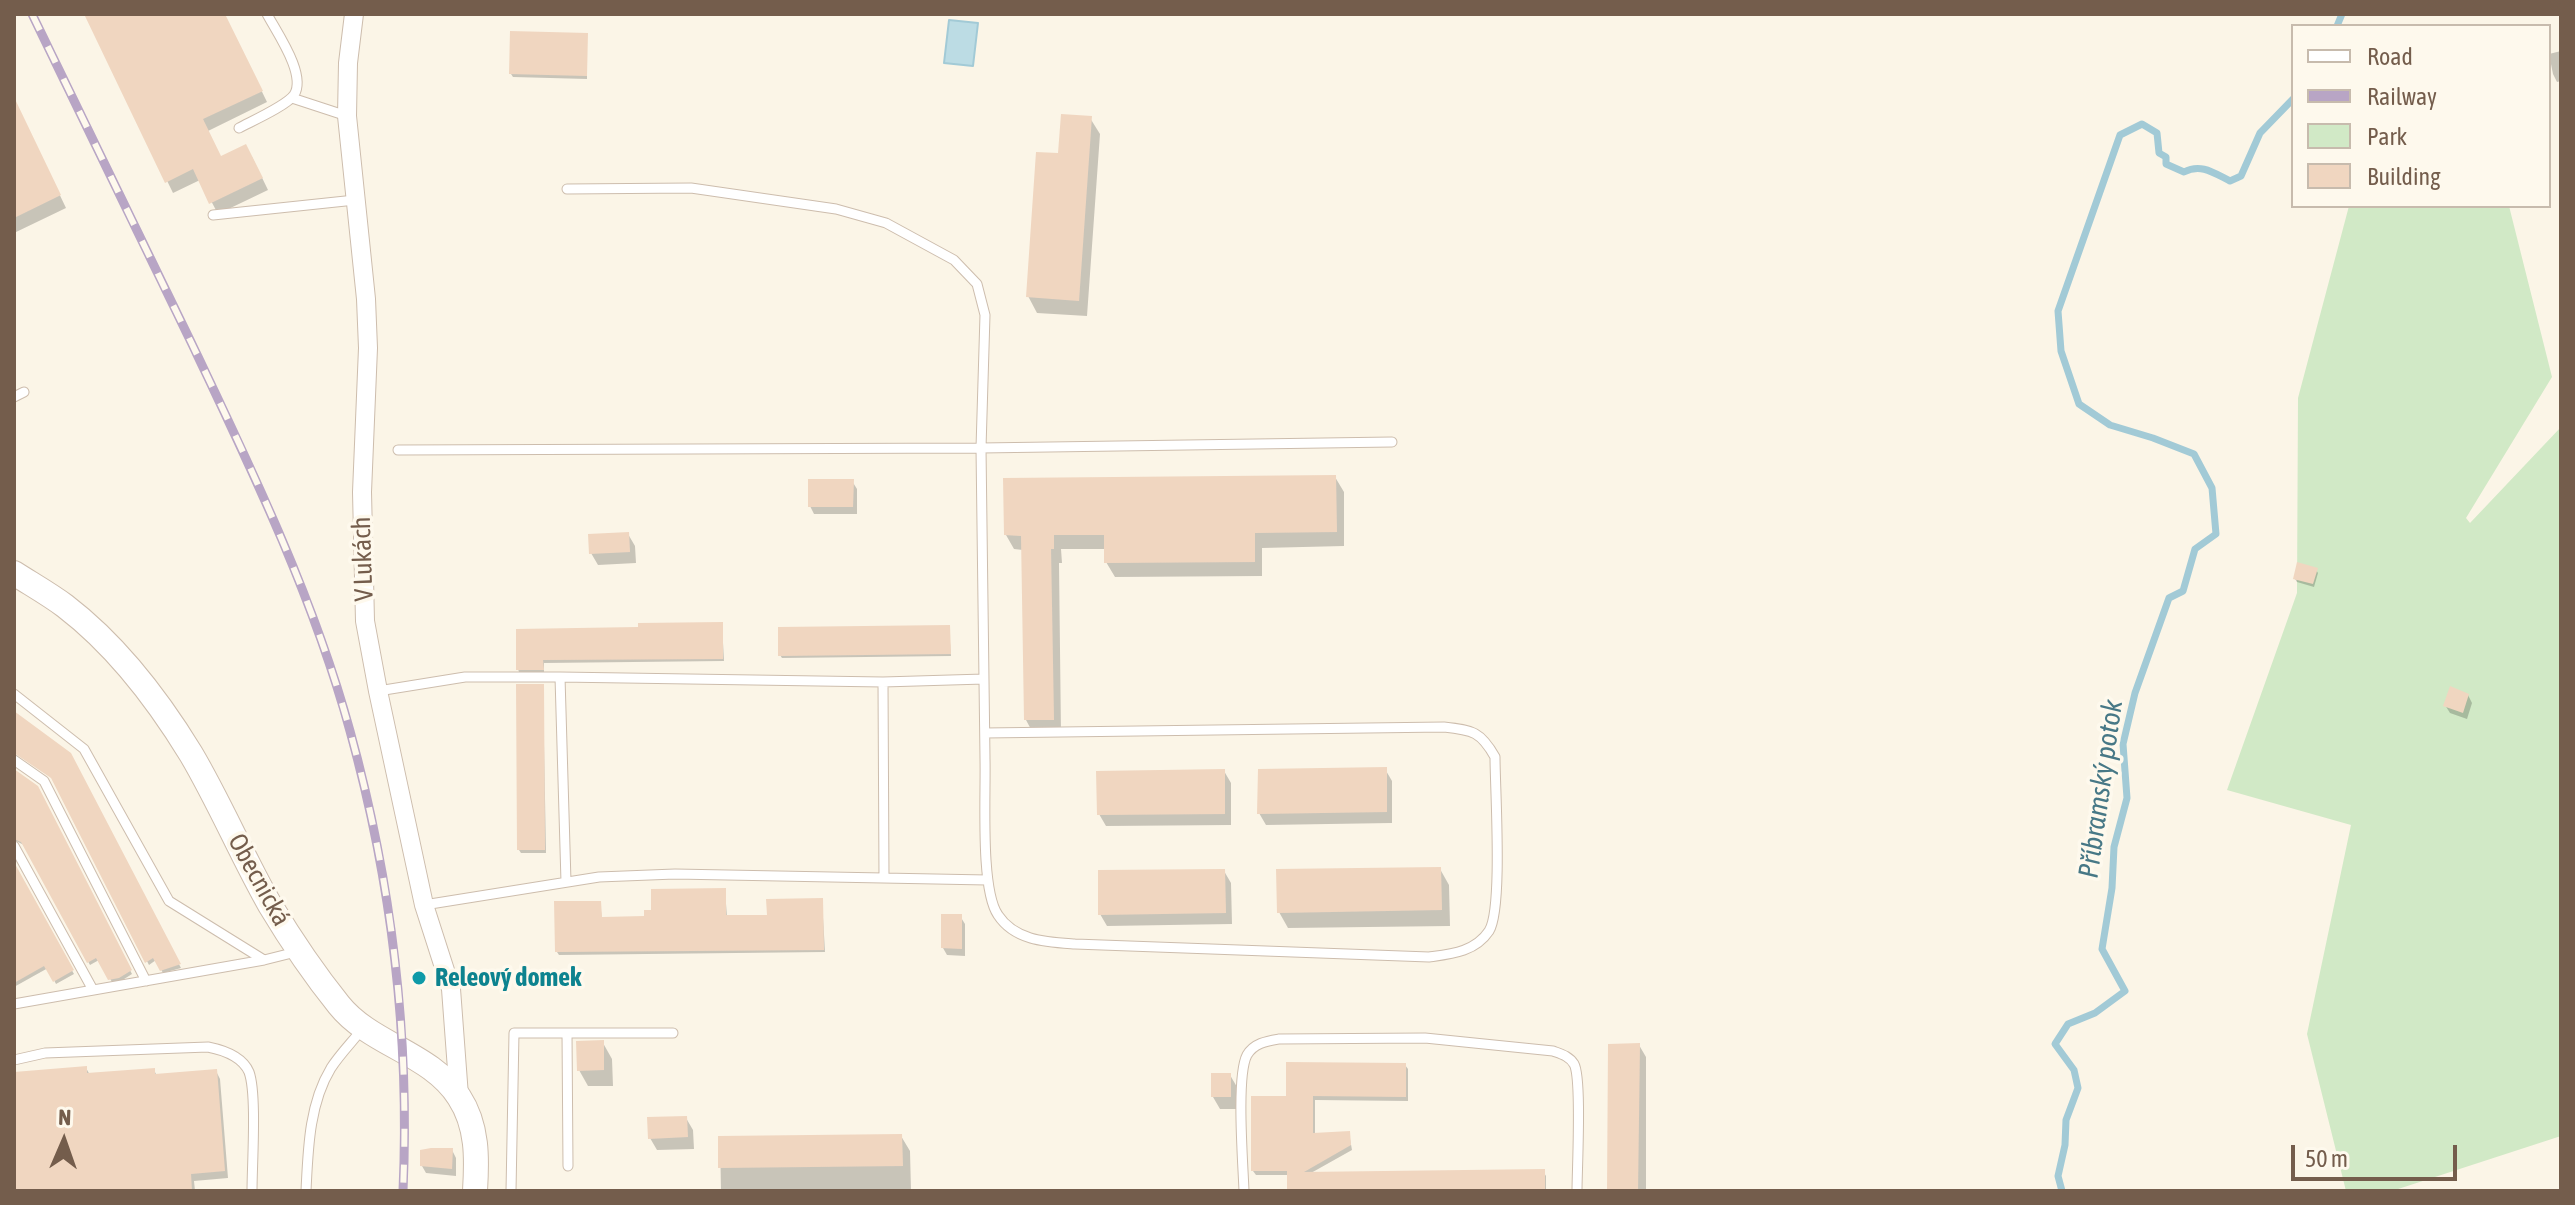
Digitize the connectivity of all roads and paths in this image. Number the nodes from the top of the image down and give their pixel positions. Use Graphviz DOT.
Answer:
graph roads {
  1 [pos="267,14"];
  2 [pos="354,14"];
  3 [pos="292,98"];
  4 [pos="347,116"];
  5 [pos="239,128"];
  6 [pos="567,189"];
  7 [pos="355,200"];
  8 [pos="213,215"];
  9 [pos="24,392"];
  10 [pos="14,397"];
  11 [pos="1392,442"];
  12 [pos="981,448"];
  13 [pos="398,450"];
  14 [pos="14,573"];
  15 [pos="560,677"];
  16 [pos="984,679"];
  17 [pos="883,682"];
  18 [pos="378,691"];
  19 [pos="14,694"];
  20 [pos="985,733"];
  21 [pos="14,760"];
  22 [pos="14,846"];
  23 [pos="884,878"];
  24 [pos="987,880"];
  25 [pos="566,882"];
  26 [pos="424,905"];
  27 [pos="300,951"];
  28 [pos="264,960"];
  29 [pos="146,981"];
  30 [pos="93,990"];
  31 [pos="14,1004"];
  32 [pos="363,1028"];
  33 [pos="567,1033"];
  34 [pos="673,1033"];
  35 [pos="14,1060"];
  36 [pos="459,1096"];
  37 [pos="568,1166"];
  38 [pos="252,1191"];
  39 [pos="306,1191"];
  40 [pos="475,1191"];
  41 [pos="511,1191"];
  42 [pos="1244,1191"];
  43 [pos="1577,1191"];
  1 -- 3 [label="lane"];
  2 -- 4 [label="street, V Lukách"];
  3 -- 4 [label="lane"];
  3 -- 5 [label="lane"];
  4 -- 7 [label="street, V Lukách"];
  6 -- 12 [label="lane"];
  7 -- 8 [label="lane"];
  7 -- 18 [label="street, V Lukách"];
  9 -- 10 [label="lane"];
  11 -- 12 [label="lane"];
  12 -- 13 [label="lane"];
  12 -- 16 [label="lane"];
  14 -- 27 [label="street, Obecnická"];
  15 -- 17 [label="lane"];
  15 -- 18 [label="lane"];
  15 -- 25 [label="lane"];
  16 -- 17 [label="lane"];
  16 -- 20 [label="lane"];
  17 -- 23 [label="lane"];
  18 -- 26 [label="street, V Lukách"];
  19 -- 28 [label="lane"];
  20 -- 24 [label="lane"];
  20 -- 24 [label="lane"];
  21 -- 29 [label="lane"];
  22 -- 30 [label="lane"];
  23 -- 24 [label="lane"];
  23 -- 25 [label="lane"];
  25 -- 26 [label="lane"];
  26 -- 36 [label="street, V Lukách"];
  27 -- 28 [label="lane"];
  27 -- 32 [label="street, Obecnická"];
  28 -- 29 [label="lane"];
  29 -- 30 [label="lane"];
  30 -- 31 [label="lane"];
  32 -- 36 [label="street, Obecnická"];
  32 -- 39 [label="lane"];
  33 -- 34 [label="lane"];
  33 -- 37 [label="lane"];
  33 -- 41 [label="lane"];
  35 -- 38 [label="lane"];
  36 -- 40 [label="street, Obecnická"];
  42 -- 43 [label="lane"];
}
